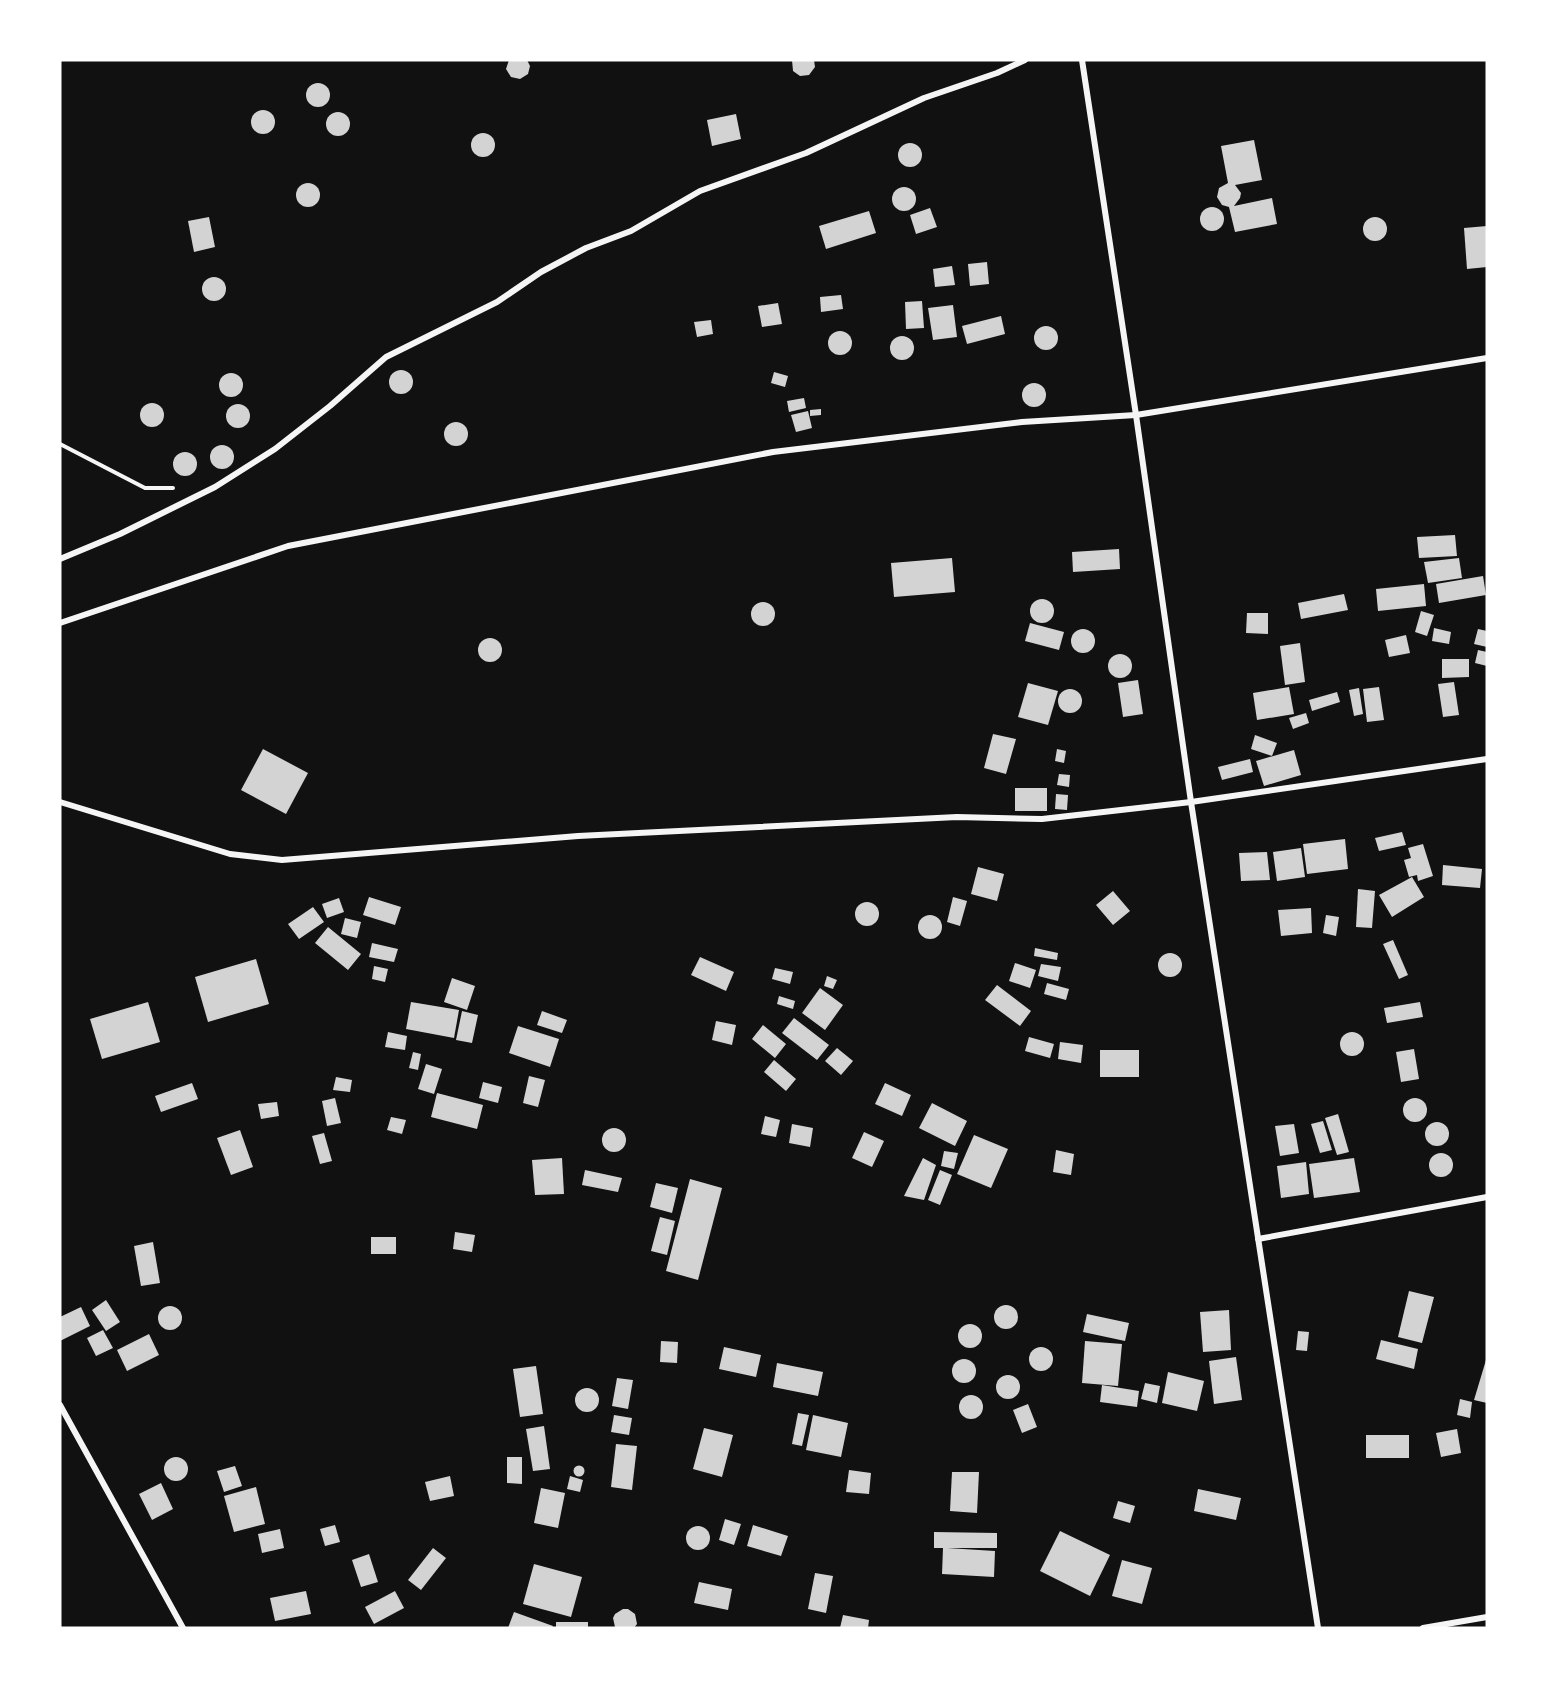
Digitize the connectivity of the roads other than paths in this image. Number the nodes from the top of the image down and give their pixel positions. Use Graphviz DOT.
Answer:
graph roads {
  1 [pos="1025,60"];
  2 [pos="1082,60"];
  3 [pos="1487,358"];
  4 [pos="1136,415"];
  5 [pos="60,559"];
  6 [pos="60,623"];
  7 [pos="1487,759"];
  8 [pos="60,802"];
  9 [pos="1191,802"];
  10 [pos="1487,1197"];
  11 [pos="1258,1239"];
  12 [pos="60,1405"];
  13 [pos="1487,1617"];
  14 [pos="183,1628"];
  15 [pos="1318,1628"];
  16 [pos="1423,1628"];
  1 -- 5 [label="street"];
  2 -- 4 [label="street"];
  3 -- 4 [label="street"];
  4 -- 6 [label="street"];
  4 -- 9 [label="street"];
  7 -- 9 [label="street"];
  8 -- 9 [label="street"];
  9 -- 11 [label="street"];
  10 -- 11 [label="street"];
  11 -- 15 [label="street"];
  12 -- 14 [label="street"];
  13 -- 16 [label="street"];
}
